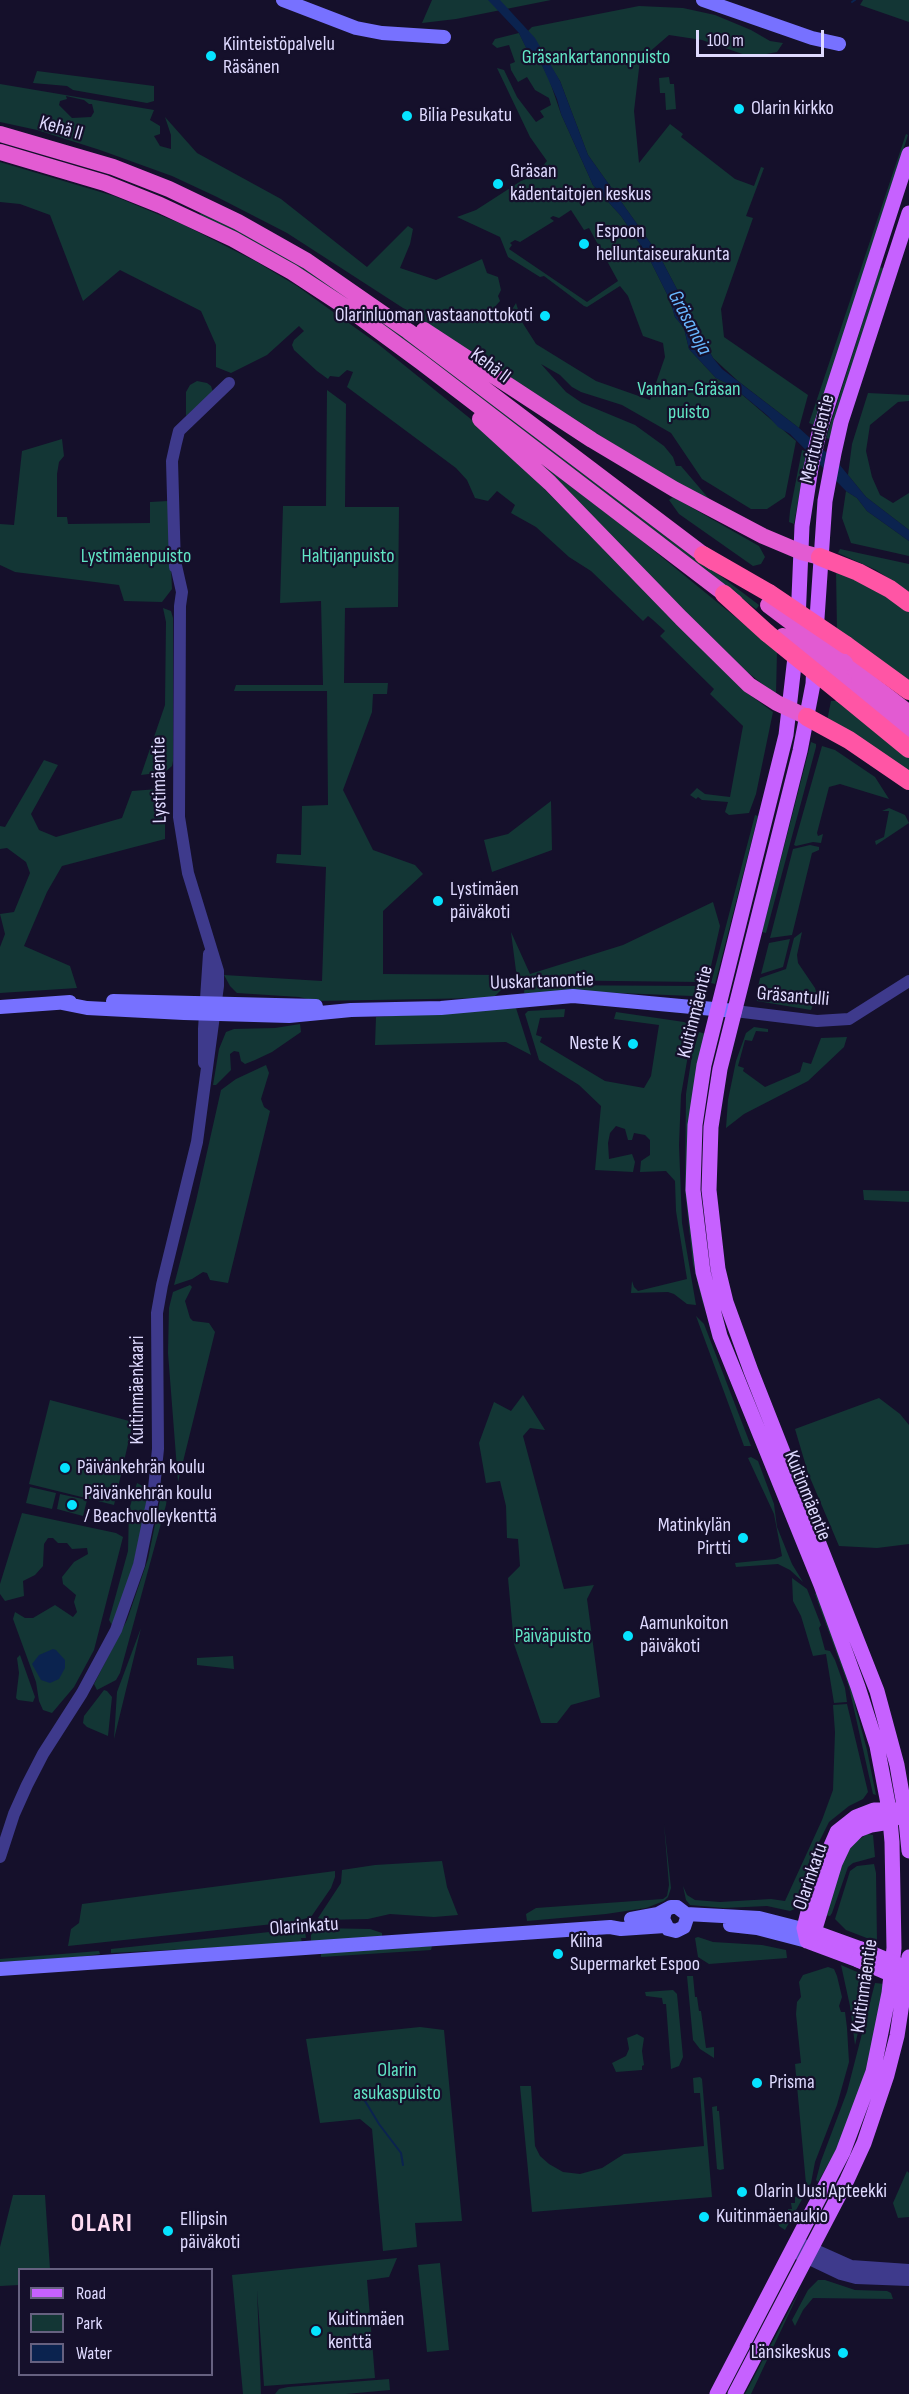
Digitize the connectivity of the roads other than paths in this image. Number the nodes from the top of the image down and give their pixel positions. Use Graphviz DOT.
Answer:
graph roads {
  1 [pos="283,0"];
  2 [pos="703,0"];
  3 [pos="444,37"];
  4 [pos="839,44"];
  5 [pos="0,134"];
  6 [pos="0,152"];
  7 [pos="909,154"];
  8 [pos="909,213"];
  9 [pos="352,291"];
  10 [pos="421,362"];
  11 [pos="229,383"];
  12 [pos="801,552"];
  13 [pos="703,555"];
  14 [pos="820,557"];
  15 [pos="800,584"];
  16 [pos="724,594"];
  17 [pos="909,603"];
  18 [pos="846,654"];
  19 [pos="813,684"];
  20 [pos="843,688"];
  21 [pos="909,691"];
  22 [pos="790,709"];
  23 [pos="909,712"];
  24 [pos="807,717"];
  25 [pos="909,731"];
  26 [pos="909,749"];
  27 [pos="909,781"];
  28 [pos="909,981"];
  29 [pos="0,1007"];
  30 [pos="211,1008"];
  31 [pos="727,1010"];
  32 [pos="905,1811"];
  33 [pos="890,1815"];
  34 [pos="909,1851"];
  35 [pos="0,1857"];
  36 [pos="665,1911"];
  37 [pos="686,1918"];
  38 [pos="665,1926"];
  39 [pos="610,1927"];
  40 [pos="808,1934"];
  41 [pos="860,1955"];
  42 [pos="909,1957"];
  43 [pos="0,1969"];
  44 [pos="909,1969"];
  45 [pos="909,1982"];
  46 [pos="795,2247"];
  47 [pos="809,2253"];
  48 [pos="909,2270"];
  49 [pos="909,2280"];
  50 [pos="717,2394"];
  51 [pos="735,2394"];
  1 -- 3 [label="main road"];
  2 -- 4 [label="main road"];
  5 -- 9 [label="highway, Kehä II"];
  6 -- 10 [label="highway, Kehä II"];
  7 -- 12 [label="main road, Merituulentie"];
  8 -- 14 [label="main road, Merituulentie"];
  9 -- 12 [label="highway"];
  9 -- 13 [label="highway, Kehä II"];
  10 -- 16 [label="highway, Kehä II"];
  10 -- 22 [label="highway"];
  11 -- 30 [label="street, Lystimäentie"];
  12 -- 14 [label="highway"];
  12 -- 15 [label="main road, Merituulentie"];
  13 -- 18 [label="highway, bridge"];
  14 -- 17 [label="highway"];
  14 -- 19 [label="main road, Merituulentie"];
  15 -- 22 [label="main road, Kuitinmäentie"];
  16 -- 20 [label="highway, bridge"];
  18 -- 21 [label="highway"];
  18 -- 23 [label="highway"];
  19 -- 24 [label="main road, Kuitinmäentie"];
  20 -- 25 [label="highway"];
  20 -- 26 [label="highway"];
  22 -- 24 [label="highway"];
  22 -- 31 [label="main road, Kuitinmäentie"];
  24 -- 27 [label="highway"];
  24 -- 31 [label="main road, Kuitinmäentie"];
  28 -- 31 [label="street, Gräsantulli"];
  29 -- 30 [label="main road, Uuskartanontie"];
  30 -- 31 [label="main road, Uuskartanontie"];
  30 -- 35 [label="street, Kuitinmäenkaari"];
  31 -- 32 [label="main road, Kuitinmäentie"];
  31 -- 33 [label="main road, Kuitinmäentie"];
  32 -- 33 [label="main road, Olarinkatu"];
  32 -- 34 [label="main road, Kuitinmäentie"];
  33 -- 40 [label="main road, Olarinkatu"];
  33 -- 46 [label="main road, Kuitinmäentie"];
  36 -- 37 [label="main road"];
  36 -- 38 [label="main road"];
  36 -- 39 [label="main road, Olarinkatu"];
  37 -- 38 [label="main road"];
  37 -- 40 [label="main road"];
  38 -- 39 [label="main road, Olarinkatu"];
  39 -- 43 [label="main road, Olarinkatu"];
  40 -- 41 [label="main road"];
  41 -- 44 [label="main road, bridge"];
  41 -- 45 [label="main road, bridge"];
  42 -- 47 [label="main road, Kuitinmäentie"];
  46 -- 47 [label="street"];
  46 -- 50 [label="main road, Kuitinmäentie"];
  47 -- 48 [label="street"];
  47 -- 49 [label="street"];
  47 -- 51 [label="main road, Kuitinmäentie"];
}
